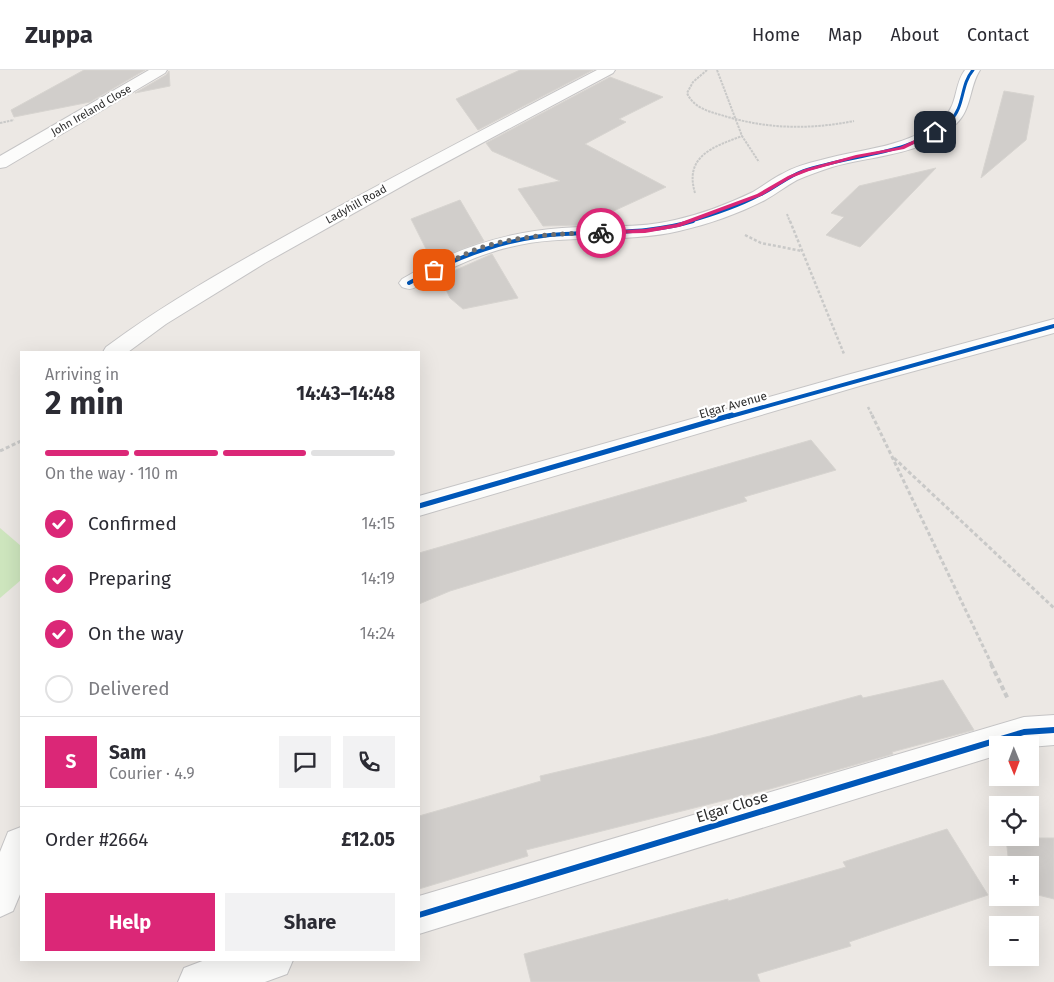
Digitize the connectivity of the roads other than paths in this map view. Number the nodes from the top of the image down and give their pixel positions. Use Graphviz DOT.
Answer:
graph roads {
  1 [pos="160,70"];
  2 [pos="608,70"];
  3 [pos="973,70"];
  4 [pos="0,147"];
  5 [pos="21,150"];
  6 [pos="0,163"];
  7 [pos="409,283"];
  8 [pos="1054,326"];
  9 [pos="115,351"];
  10 [pos="420,506"];
  11 [pos="1054,730"];
  12 [pos="20,848"];
  13 [pos="0,898"];
  14 [pos="420,915"];
  15 [pos="270,961"];
  16 [pos="198,982"];
  1 -- 5 [label="street, John Ireland Close"];
  2 -- 9 [label="street, Ladyhill Road"];
  3 -- 7 [label="street"];
  4 -- 5 [label="street"];
  5 -- 6 [label="street, John Ireland Close"];
  8 -- 10 [label="street, Elgar Avenue"];
  11 -- 14 [label="street, Elgar Close"];
  12 -- 13 [label="street"];
  15 -- 16 [label="street"];
}
